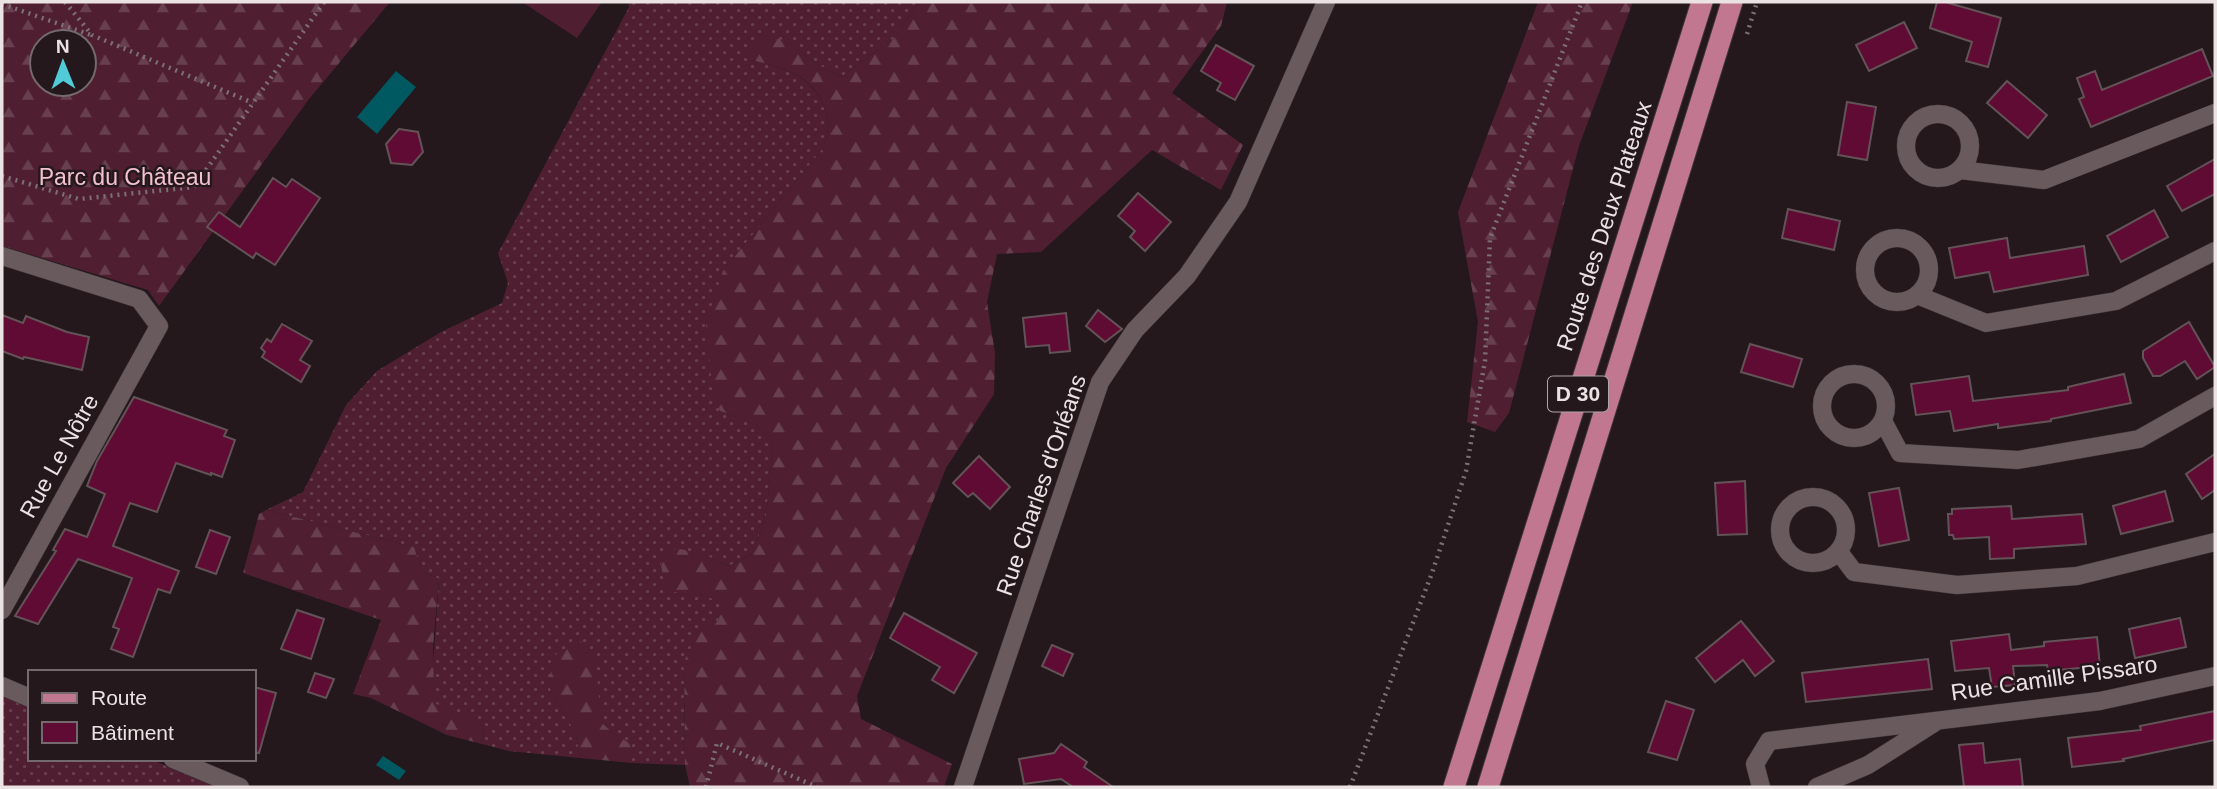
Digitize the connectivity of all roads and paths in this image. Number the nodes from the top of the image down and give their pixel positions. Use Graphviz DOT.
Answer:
graph roads {
  1 [pos="65,2"];
  2 [pos="324,2"];
  3 [pos="1326,2"];
  4 [pos="1582,2"];
  5 [pos="1702,2"];
  6 [pos="1732,2"];
  7 [pos="2,4"];
  8 [pos="72,28"];
  9 [pos="86,28"];
  10 [pos="98,38"];
  11 [pos="253,103"];
  12 [pos="2215,113"];
  13 [pos="1960,170"];
  14 [pos="2,176"];
  15 [pos="2215,251"];
  16 [pos="2,256"];
  17 [pos="1917,295"];
  18 [pos="2215,396"];
  19 [pos="1883,421"];
  20 [pos="2215,542"];
  21 [pos="1839,552"];
  22 [pos="2,610"];
  23 [pos="2215,676"];
  24 [pos="2,686"];
  25 [pos="28,697"];
  26 [pos="1940,719"];
  27 [pos="178,761"];
  28 [pos="240,787"];
  29 [pos="706,787"];
  30 [pos="817,787"];
  31 [pos="963,787"];
  32 [pos="1350,787"];
  33 [pos="1454,787"];
  34 [pos="1488,787"];
  35 [pos="1761,787"];
  36 [pos="1816,787"];
  1 -- 9 [label="path"];
  2 -- 11 [label="path"];
  3 -- 31 [label="street, Rue Charles d'Orléans"];
  4 -- 32 [label="path"];
  5 -- 33 [label="main road, Route des Deux Plateaux / D 30"];
  6 -- 34 [label="main road, D 30"];
  7 -- 8 [label="path"];
  10 -- 11 [label="path"];
  11 -- 14 [label="path"];
  12 -- 13 [label="street"];
  15 -- 17 [label="street"];
  16 -- 22 [label="street, Rue Le Nôtre"];
  18 -- 19 [label="street"];
  20 -- 21 [label="street"];
  23 -- 26 [label="street, Rue Camille Pissaro"];
  24 -- 25 [label="street"];
  26 -- 35 [label="street, Rue Camille Pissaro"];
  26 -- 36 [label="street, Rue Camille Pissaro"];
  27 -- 28 [label="street"];
  29 -- 30 [label="path"];
}
